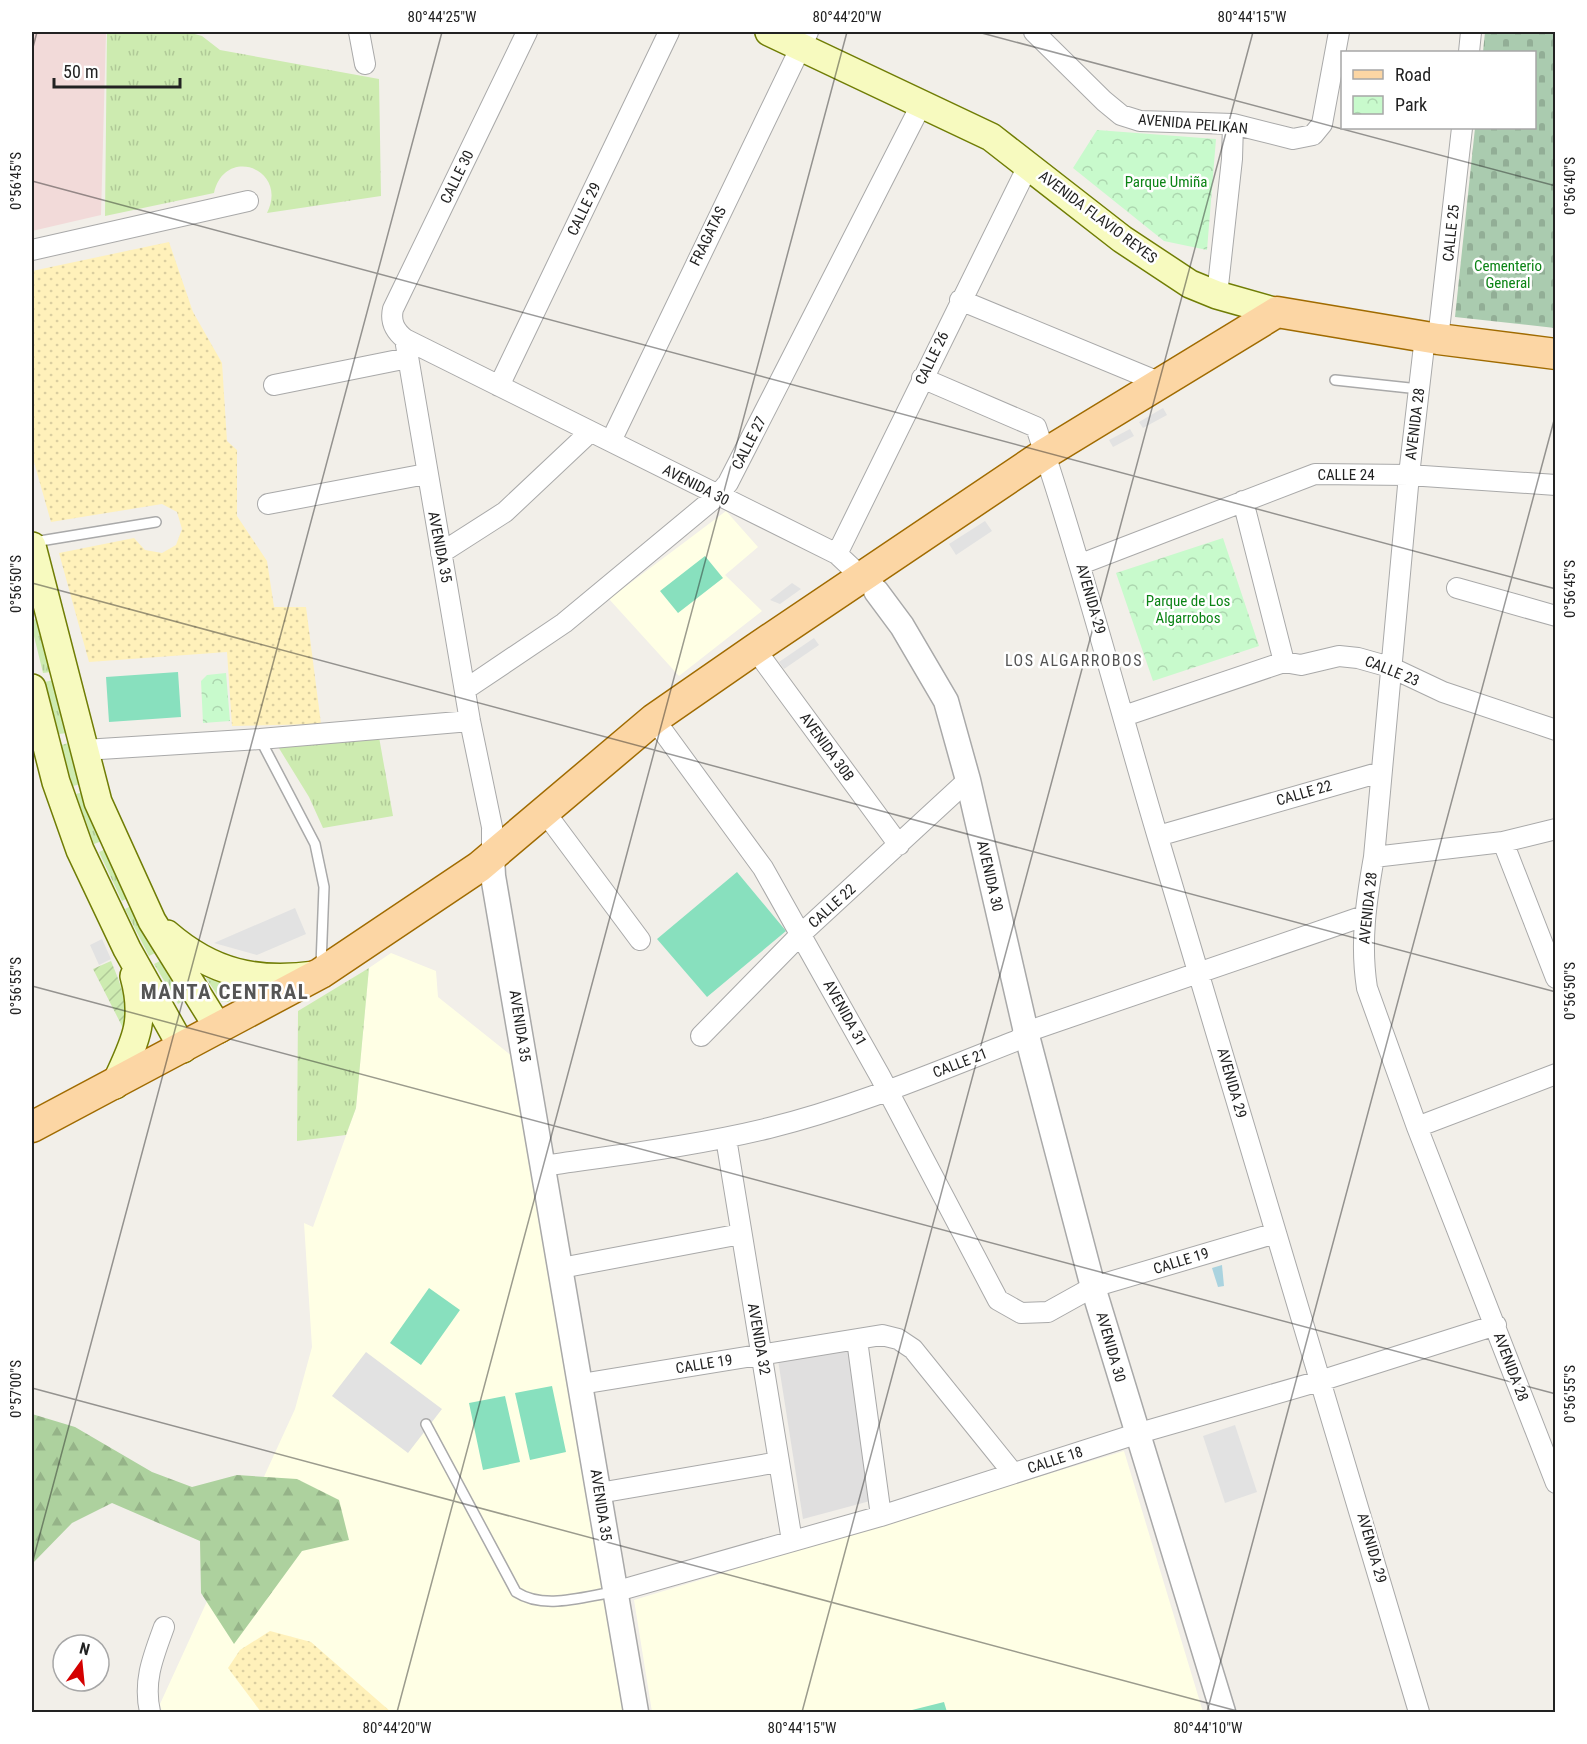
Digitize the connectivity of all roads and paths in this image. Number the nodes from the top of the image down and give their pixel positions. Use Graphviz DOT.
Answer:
graph roads {
  1 [pos="359,32"];
  2 [pos="527,32"];
  3 [pos="669,32"];
  4 [pos="769,32"];
  5 [pos="1034,32"];
  6 [pos="1339,32"];
  7 [pos="1471,32"];
  8 [pos="804,39"];
  9 [pos="1469,51"];
  10 [pos="365,64"];
  11 [pos="921,105"];
  12 [pos="1233,124"];
  13 [pos="1462,129"];
  14 [pos="1029,164"];
  15 [pos="248,201"];
  16 [pos="32,250"];
  17 [pos="1217,295"];
  18 [pos="960,300"];
  19 [pos="1277,312"];
  20 [pos="393,323"];
  21 [pos="1432,338"];
  22 [pos="406,348"];
  23 [pos="1556,354"];
  24 [pos="922,378"];
  25 [pos="1335,380"];
  26 [pos="1161,383"];
  27 [pos="274,385"];
  28 [pos="499,386"];
  29 [pos="1419,389"];
  30 [pos="590,432"];
  31 [pos="611,441"];
  32 [pos="1046,453"];
  33 [pos="426,474"];
  34 [pos="1409,475"];
  35 [pos="1556,485"];
  36 [pos="717,496"];
  37 [pos="1243,501"];
  38 [pos="268,504"];
  39 [pos="156,522"];
  40 [pos="32,544"];
  41 [pos="441,553"];
  42 [pos="837,554"];
  43 [pos="1081,564"];
  44 [pos="870,584"];
  45 [pos="1457,588"];
  46 [pos="1556,616"];
  47 [pos="755,649"];
  48 [pos="1284,662"];
  49 [pos="1390,667"];
  50 [pos="32,688"];
  51 [pos="466,689"];
  52 [pos="1124,716"];
  53 [pos="654,719"];
  54 [pos="470,721"];
  55 [pos="1556,730"];
  56 [pos="260,740"];
  57 [pos="84,750"];
  58 [pos="1381,772"];
  59 [pos="968,780"];
  60 [pos="544,812"];
  61 [pos="1556,829"];
  62 [pos="1158,836"];
  63 [pos="1503,842"];
  64 [pos="899,845"];
  65 [pos="492,856"];
  66 [pos="1374,857"];
  67 [pos="1364,916"];
  68 [pos="152,921"];
  69 [pos="801,934"];
  70 [pos="640,940"];
  71 [pos="127,949"];
  72 [pos="1199,972"];
  73 [pos="318,974"];
  74 [pos="1556,978"];
  75 [pos="219,1029"];
  76 [pos="1026,1032"];
  77 [pos="701,1036"];
  78 [pos="183,1049"];
  79 [pos="1556,1074"];
  80 [pos="115,1085"];
  81 [pos="886,1092"];
  82 [pos="32,1127"];
  83 [pos="1417,1127"];
  84 [pos="726,1138"];
  85 [pos="543,1166"];
  86 [pos="1276,1233"];
  87 [pos="741,1234"];
  88 [pos="561,1268"];
  89 [pos="1093,1287"];
  90 [pos="1021,1313"];
  91 [pos="1496,1325"];
  92 [pos="857,1340"];
  93 [pos="762,1355"];
  94 [pos="1323,1380"];
  95 [pos="581,1384"];
  96 [pos="426,1424"];
  97 [pos="1136,1434"];
  98 [pos="779,1462"];
  99 [pos="1013,1473"];
  100 [pos="1556,1483"];
  101 [pos="599,1494"];
  102 [pos="881,1515"];
  103 [pos="792,1541"];
  104 [pos="614,1592"];
  105 [pos="164,1627"];
  106 [pos="150,1713"];
  107 [pos="636,1713"];
  108 [pos="1223,1713"];
  109 [pos="1419,1713"];
  1 -- 10 [label="street"];
  2 -- 20 [label="street, CALLE 30"];
  3 -- 28 [label="street, CALLE 29"];
  4 -- 8 [label="main road, AVENIDA FLAVIO REYES"];
  5 -- 12 [label="street, AVENIDA PELIKAN"];
  6 -- 12 [label="street, AVENIDA PELIKAN"];
  7 -- 9 [label="street"];
  8 -- 11 [label="main road, AVENIDA FLAVIO REYES"];
  8 -- 31 [label="street, FRAGATAS"];
  11 -- 14 [label="main road, AVENIDA FLAVIO REYES"];
  11 -- 36 [label="street, CALLE 27"];
  12 -- 17 [label="street"];
  13 -- 21 [label="street, CALLE 25"];
  14 -- 17 [label="main road, AVENIDA FLAVIO REYES"];
  14 -- 18 [label="street, CALLE 26"];
  15 -- 16 [label="street"];
  17 -- 19 [label="main road, AVENIDA FLAVIO REYES"];
  18 -- 24 [label="street, CALLE 26"];
  18 -- 26 [label="street"];
  19 -- 21 [label="main road, AVENIDA FLAVIO REYES"];
  19 -- 26 [label="main road"];
  20 -- 22 [label="street, AVENIDA 30"];
  21 -- 23 [label="main road, AVENIDA FLAVIO REYES"];
  21 -- 29 [label="street, AVENIDA 28"];
  22 -- 27 [label="street"];
  22 -- 28 [label="street, AVENIDA 30"];
  22 -- 33 [label="street, AVENIDA 35"];
  24 -- 32 [label="street, AVENIDA 29"];
  24 -- 42 [label="street, CALLE 26"];
  25 -- 29 [label="lane"];
  26 -- 32 [label="main road"];
  28 -- 30 [label="street, AVENIDA 30"];
  29 -- 34 [label="street, AVENIDA 28"];
  30 -- 31 [label="street, AVENIDA 30"];
  30 -- 41 [label="street"];
  31 -- 36 [label="street, AVENIDA 30"];
  32 -- 43 [label="street, AVENIDA 29"];
  32 -- 44 [label="main road"];
  33 -- 38 [label="street"];
  33 -- 41 [label="street, AVENIDA 35"];
  34 -- 35 [label="street, CALLE 24"];
  34 -- 37 [label="street, CALLE 24"];
  34 -- 49 [label="street, AVENIDA 28"];
  36 -- 42 [label="street, AVENIDA 30"];
  36 -- 51 [label="street, CALLE 27"];
  37 -- 43 [label="street, CALLE 24"];
  37 -- 48 [label="street"];
  39 -- 40 [label="lane"];
  40 -- 57 [label="main road"];
  41 -- 51 [label="street, AVENIDA 35"];
  42 -- 44 [label="street, AVENIDA 30"];
  43 -- 52 [label="street, AVENIDA 29"];
  44 -- 47 [label="main road"];
  44 -- 59 [label="street, AVENIDA 30"];
  45 -- 46 [label="street"];
  47 -- 53 [label="main road"];
  47 -- 64 [label="street, AVENIDA 30B"];
  48 -- 49 [label="street, CALLE 23"];
  48 -- 52 [label="street, CALLE 23"];
  49 -- 55 [label="street, CALLE 23"];
  49 -- 58 [label="street, AVENIDA 28"];
  50 -- 71 [label="main road"];
  51 -- 54 [label="street, AVENIDA 35"];
  52 -- 62 [label="street, AVENIDA 29"];
  53 -- 60 [label="main road"];
  53 -- 69 [label="street, AVENIDA 31"];
  54 -- 56 [label="street"];
  54 -- 65 [label="street, AVENIDA 35"];
  56 -- 57 [label="street"];
  56 -- 73 [label="lane"];
  57 -- 68 [label="main road"];
  58 -- 62 [label="street, CALLE 22"];
  58 -- 66 [label="street, AVENIDA 28"];
  59 -- 64 [label="street, CALLE 22"];
  59 -- 76 [label="street, AVENIDA 30"];
  60 -- 65 [label="main road"];
  60 -- 70 [label="street"];
  61 -- 63 [label="street"];
  62 -- 72 [label="street, AVENIDA 29"];
  63 -- 66 [label="street"];
  63 -- 74 [label="street"];
  64 -- 69 [label="street, CALLE 22"];
  65 -- 73 [label="main road"];
  65 -- 85 [label="street, AVENIDA 35"];
  66 -- 67 [label="street, AVENIDA 28"];
  67 -- 72 [label="street, CALLE 21"];
  67 -- 83 [label="street, AVENIDA 28"];
  68 -- 73 [label="main road"];
  68 -- 75 [label="main road"];
  69 -- 77 [label="street, CALLE 22"];
  69 -- 81 [label="street, AVENIDA 31"];
  71 -- 78 [label="main road"];
  71 -- 80 [label="main road"];
  72 -- 76 [label="street, CALLE 21"];
  72 -- 86 [label="street, AVENIDA 29"];
  73 -- 75 [label="main road"];
  75 -- 78 [label="main road"];
  76 -- 81 [label="street, CALLE 21"];
  76 -- 89 [label="street, AVENIDA 30"];
  78 -- 80 [label="main road"];
  79 -- 83 [label="street"];
  80 -- 82 [label="main road"];
  81 -- 84 [label="street, CALLE 21"];
  81 -- 90 [label="street, AVENIDA 31"];
  83 -- 91 [label="street, AVENIDA 28"];
  84 -- 85 [label="street, CALLE 21"];
  84 -- 87 [label="street, AVENIDA 32"];
  85 -- 88 [label="street, AVENIDA 35"];
  86 -- 89 [label="street, CALLE 19"];
  86 -- 94 [label="street, AVENIDA 29"];
  87 -- 88 [label="street"];
  87 -- 93 [label="street, AVENIDA 32"];
  88 -- 95 [label="street, AVENIDA 35"];
  89 -- 90 [label="street, CALLE 19"];
  89 -- 97 [label="street, AVENIDA 30"];
  91 -- 94 [label="street, CALLE 18"];
  91 -- 100 [label="street, AVENIDA 28"];
  92 -- 93 [label="street, CALLE 19"];
  92 -- 99 [label="street, CALLE 19"];
  92 -- 102 [label="street"];
  93 -- 95 [label="street, CALLE 19"];
  93 -- 98 [label="street, AVENIDA 32"];
  94 -- 97 [label="street, CALLE 18"];
  94 -- 109 [label="street, AVENIDA 29"];
  95 -- 101 [label="street, AVENIDA 35"];
  96 -- 104 [label="lane"];
  97 -- 99 [label="street, CALLE 18"];
  97 -- 108 [label="street, AVENIDA 30"];
  98 -- 101 [label="street"];
  98 -- 103 [label="street, AVENIDA 32"];
  99 -- 102 [label="street, CALLE 18"];
  101 -- 104 [label="street, AVENIDA 35"];
  102 -- 103 [label="street, CALLE 18"];
  103 -- 104 [label="street, CALLE 18"];
  104 -- 107 [label="street, AVENIDA 35"];
  105 -- 106 [label="street"];
}
